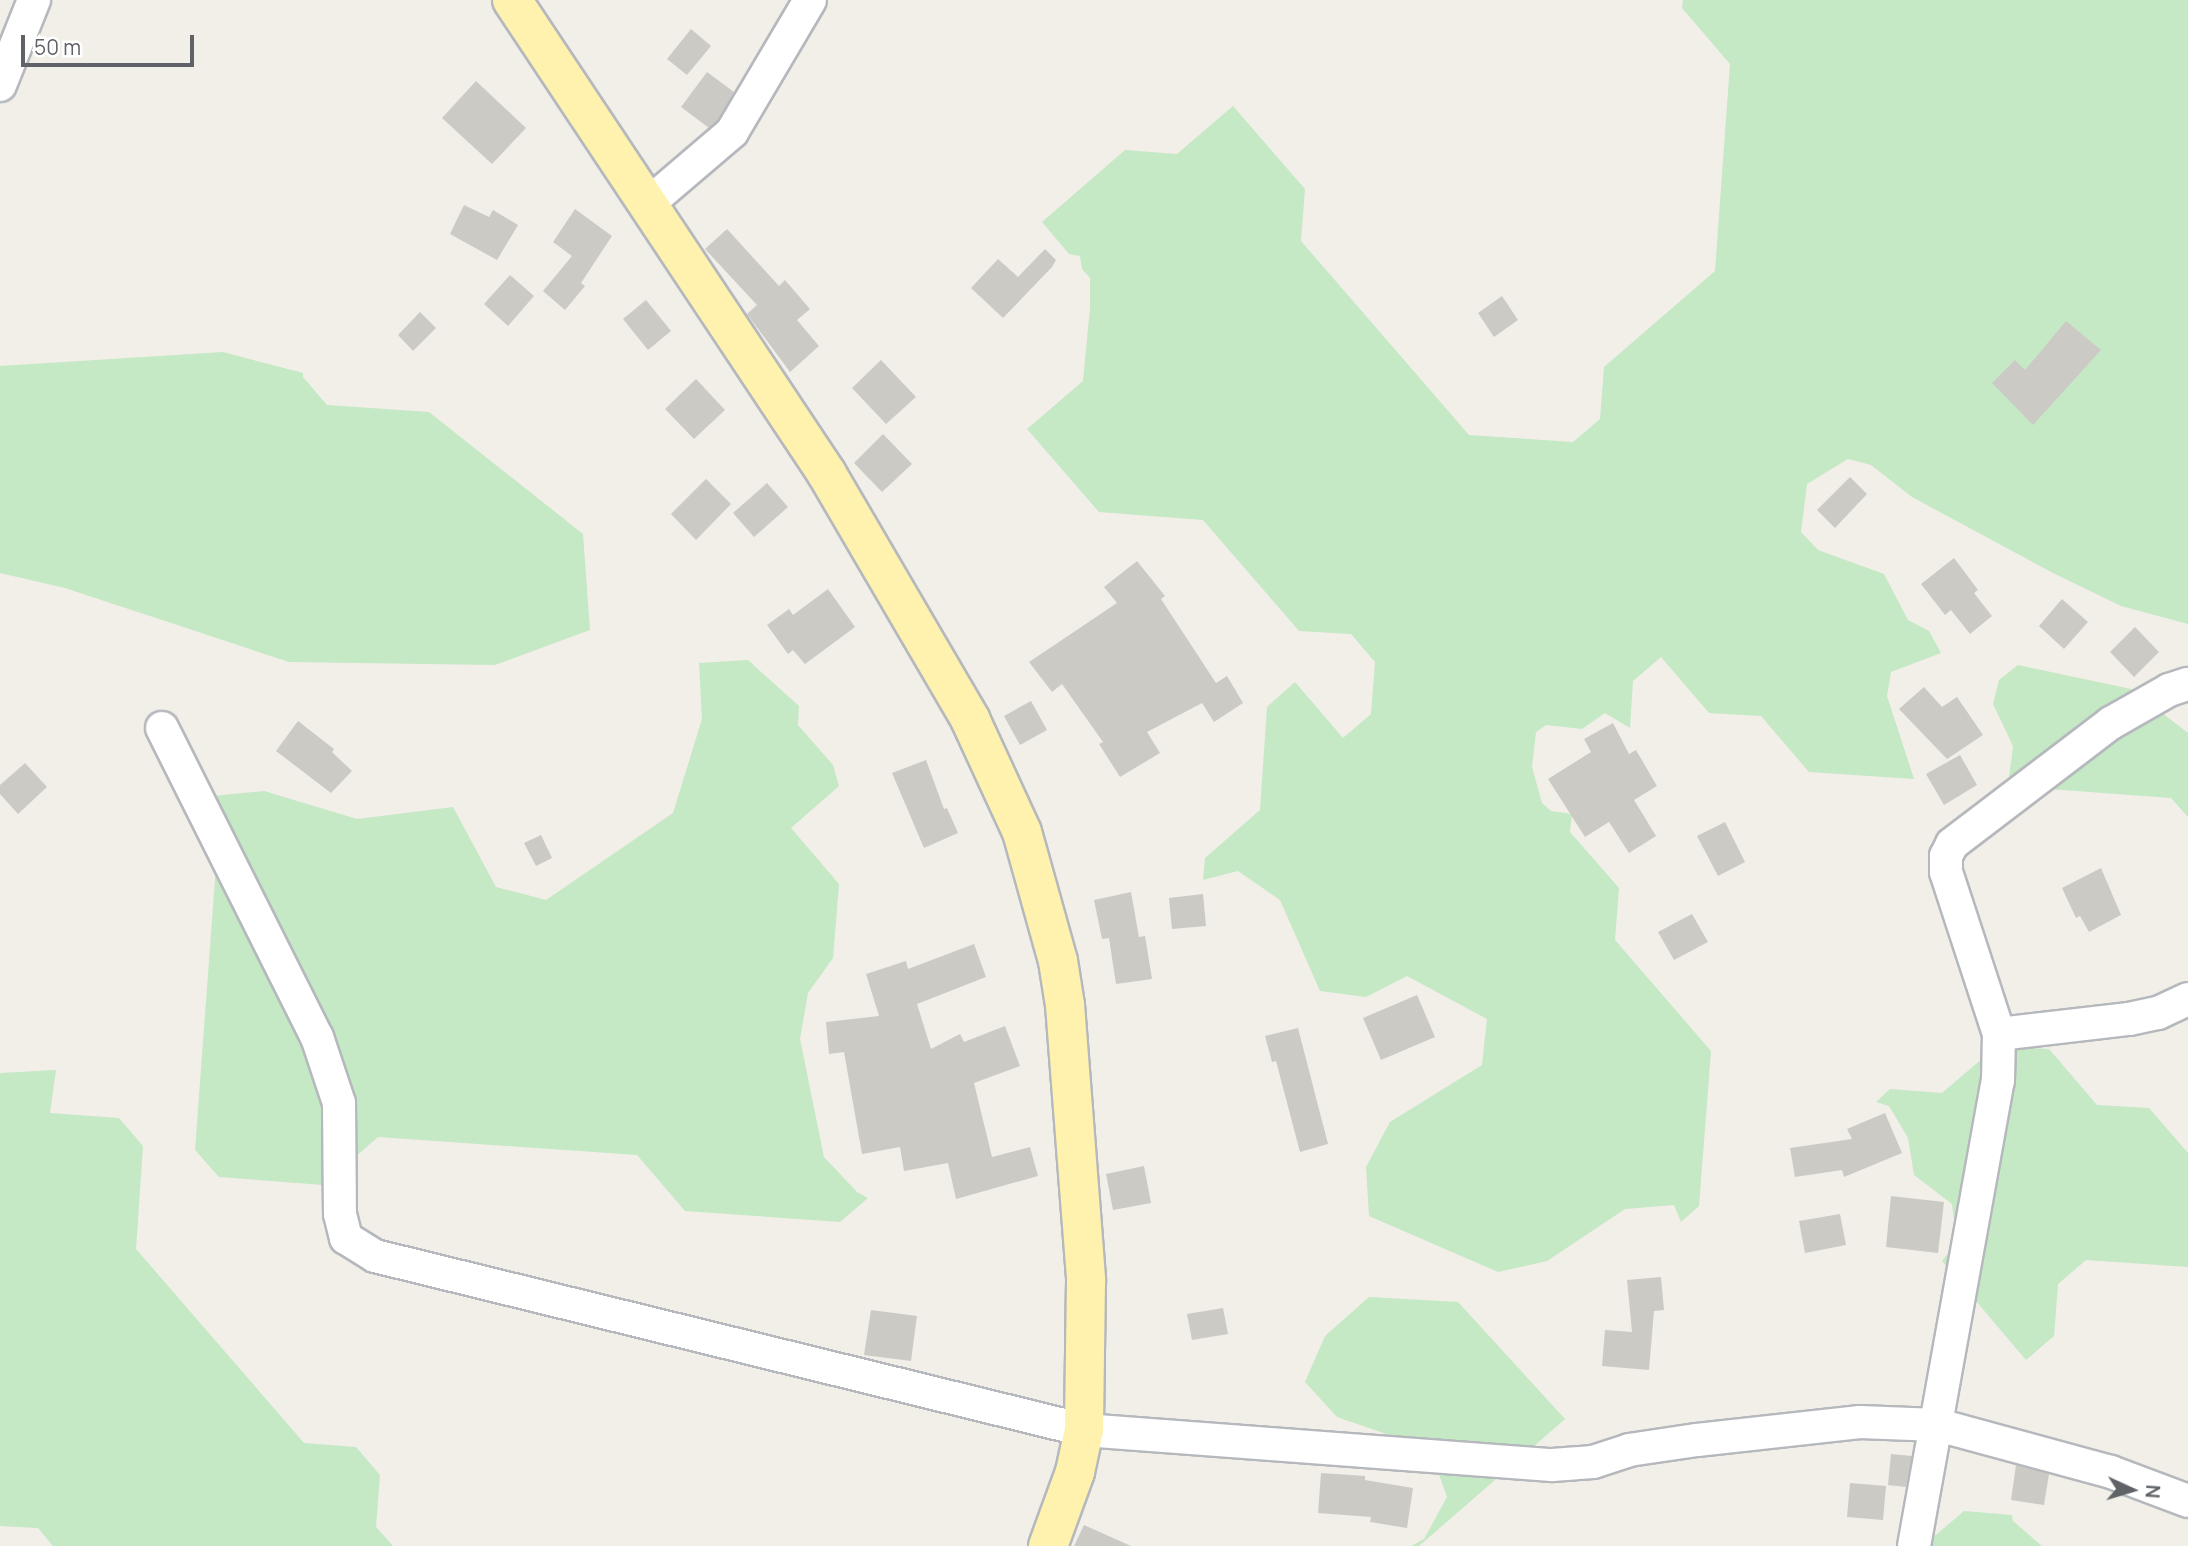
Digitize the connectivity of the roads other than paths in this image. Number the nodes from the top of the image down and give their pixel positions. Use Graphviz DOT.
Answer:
graph roads {
  1 [pos="33,0"];
  2 [pos="512,0"];
  3 [pos="810,0"];
  4 [pos="0,85"];
  5 [pos="649,203"];
  6 [pos="2188,684"];
  7 [pos="162,728"];
  8 [pos="2188,999"];
  9 [pos="1999,1034"];
  10 [pos="1938,1425"];
  11 [pos="1084,1430"];
  12 [pos="2188,1501"];
  13 [pos="1048,1546"];
  14 [pos="1914,1546"];
  1 -- 4 [label="street"];
  2 -- 5 [label="main road"];
  3 -- 5 [label="street"];
  5 -- 11 [label="main road"];
  6 -- 9 [label="street"];
  7 -- 11 [label="street"];
  8 -- 9 [label="street"];
  9 -- 10 [label="street"];
  10 -- 11 [label="street"];
  10 -- 12 [label="street"];
  10 -- 14 [label="street"];
  11 -- 13 [label="main road"];
}
